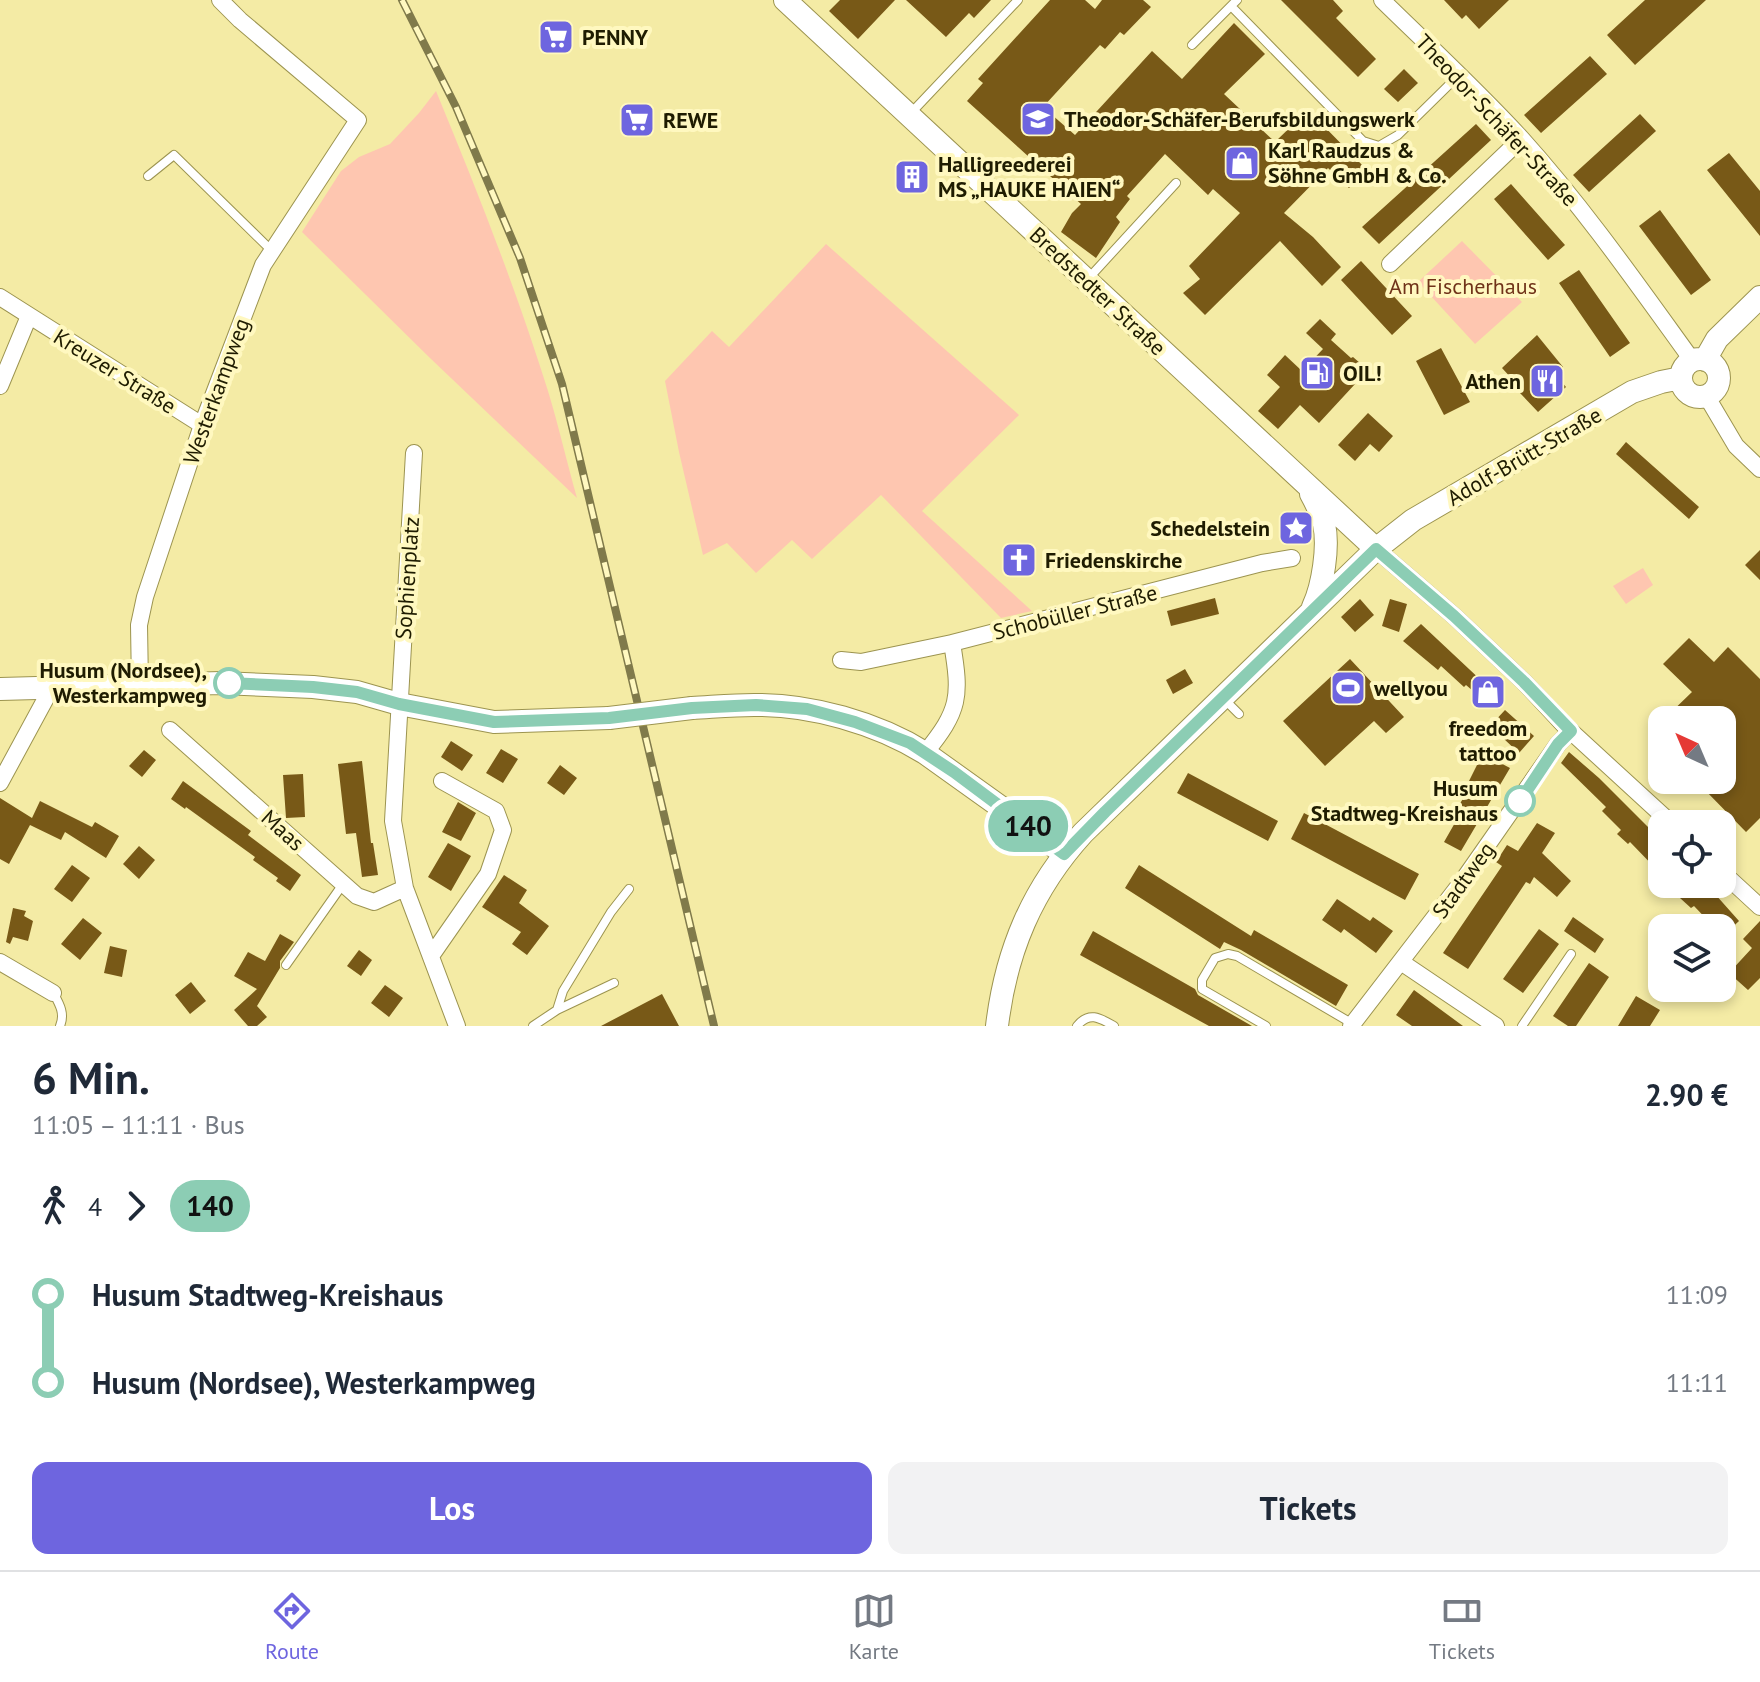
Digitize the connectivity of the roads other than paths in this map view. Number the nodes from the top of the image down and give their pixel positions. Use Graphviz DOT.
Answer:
graph roads {
  1 [pos="220,0"];
  2 [pos="785,0"];
  3 [pos="1018,0"];
  4 [pos="1382,0"];
  5 [pos="1234,3"];
  6 [pos="1192,45"];
  7 [pos="1459,75"];
  8 [pos="910,115"];
  9 [pos="1521,139"];
  10 [pos="148,176"];
  11 [pos="1176,183"];
  12 [pos="272,251"];
  13 [pos="1390,264"];
  14 [pos="1086,281"];
  15 [pos="0,297"];
  16 [pos="1760,297"];
  17 [pos="29,316"];
  18 [pos="1693,366"];
  19 [pos="0,386"];
  20 [pos="1707,397"];
  21 [pos="202,425"];
  22 [pos="414,453"];
  23 [pos="1760,469"];
  24 [pos="1307,485"];
  25 [pos="1376,549"];
  26 [pos="1292,558"];
  27 [pos="1306,618"];
  28 [pos="952,643"];
  29 [pos="841,660"];
  30 [pos="140,685"];
  31 [pos="52,687"];
  32 [pos="0,689"];
  33 [pos="1222,698"];
  34 [pos="399,704"];
  35 [pos="1239,714"];
  36 [pos="170,730"];
  37 [pos="1571,731"];
  38 [pos="925,753"];
  39 [pos="442,781"];
  40 [pos="0,783"];
  41 [pos="1657,810"];
  42 [pos="1064,854"];
  43 [pos="343,884"];
  44 [pos="1736,885"];
  45 [pos="405,888"];
  46 [pos="629,889"];
  47 [pos="1760,907"];
  48 [pos="1571,954"];
  49 [pos="431,956"];
  50 [pos="0,962"];
  51 [pos="1401,962"];
  52 [pos="286,965"];
  53 [pos="614,983"];
  54 [pos="53,993"];
  55 [pos="557,1010"];
  56 [pos="1352,1025"];
  57 [pos="60,1026"];
  58 [pos="457,1026"];
  59 [pos="533,1026"];
  60 [pos="997,1026"];
  61 [pos="1077,1026"];
  62 [pos="1114,1026"];
  63 [pos="1266,1026"];
  64 [pos="1496,1026"];
  65 [pos="1522,1026"];
  1 -- 12 [label="street, Westerkampweg"];
  2 -- 8 [label="main road, Bredstedter Straße"];
  3 -- 8 [label="lane"];
  4 -- 7 [label="street, Theodor-Schäfer-Straße"];
  5 -- 6 [label="lane"];
  5 -- 7 [label="lane"];
  7 -- 9 [label="street, Theodor-Schäfer-Straße"];
  8 -- 14 [label="main road, Bredstedter Straße"];
  9 -- 13 [label="street"];
  9 -- 18 [label="street, Theodor-Schäfer-Straße"];
  10 -- 12 [label="lane"];
  11 -- 14 [label="lane"];
  12 -- 21 [label="street, Westerkampweg"];
  14 -- 24 [label="main road, Bredstedter Straße"];
  15 -- 17 [label="street, Kreuzer Straße"];
  16 -- 18 [label="main road"];
  17 -- 19 [label="street, Kreuzer Straße"];
  17 -- 21 [label="street, Kreuzer Straße"];
  18 -- 20 [label="main road"];
  18 -- 20 [label="main road"];
  18 -- 25 [label="main road, Adolf-Brütt-Straße"];
  20 -- 23 [label="street"];
  21 -- 30 [label="street, Westerkampweg"];
  22 -- 34 [label="street, Sophienplatz"];
  24 -- 25 [label="main road, Bredstedter Straße"];
  24 -- 27 [label="main road"];
  25 -- 27 [label="main road"];
  25 -- 37 [label="street"];
  26 -- 28 [label="street, Schobüller Straße"];
  27 -- 33 [label="main road"];
  28 -- 29 [label="street, Schobüller Straße"];
  28 -- 38 [label="street"];
  30 -- 31 [label="main road"];
  30 -- 34 [label="main road"];
  31 -- 32 [label="main road"];
  31 -- 40 [label="street"];
  33 -- 35 [label="lane"];
  33 -- 42 [label="main road"];
  34 -- 38 [label="main road, bridge"];
  34 -- 45 [label="street"];
  36 -- 43 [label="street, Maas"];
  37 -- 41 [label="street"];
  37 -- 51 [label="street, Stadtweg"];
  38 -- 42 [label="main road"];
  39 -- 49 [label="street"];
  42 -- 60 [label="main road"];
  43 -- 45 [label="street, Maas"];
  43 -- 52 [label="lane"];
  44 -- 47 [label="street"];
  45 -- 49 [label="street"];
  46 -- 55 [label="lane"];
  48 -- 65 [label="lane"];
  49 -- 58 [label="street"];
  50 -- 54 [label="street"];
  51 -- 56 [label="street, Stadtweg"];
  51 -- 64 [label="street"];
  53 -- 55 [label="lane"];
  54 -- 57 [label="lane"];
  55 -- 59 [label="lane"];
  56 -- 63 [label="lane"];
  61 -- 62 [label="lane"];
}
